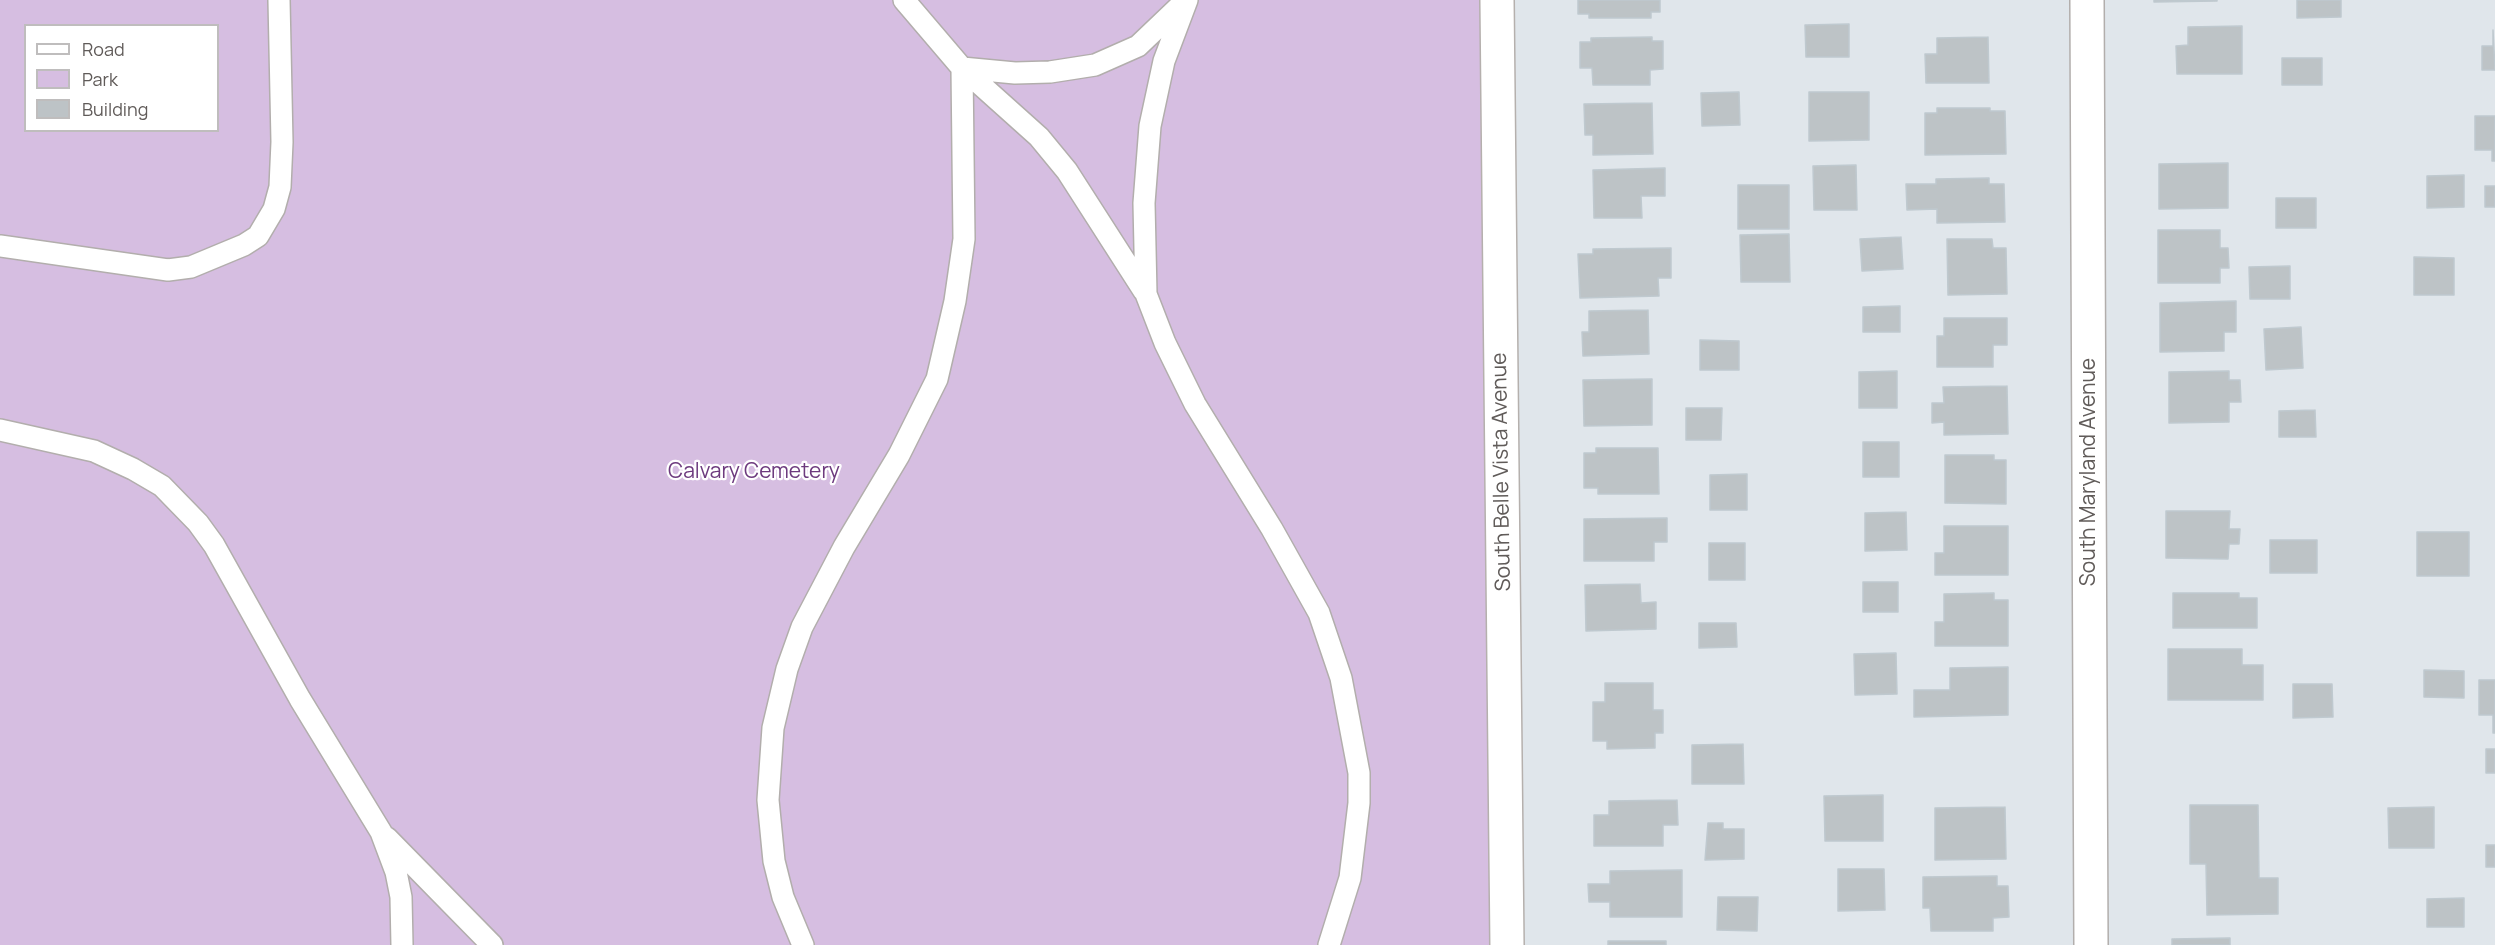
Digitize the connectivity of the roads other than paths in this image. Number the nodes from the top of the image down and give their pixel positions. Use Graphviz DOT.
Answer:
graph roads {
  1 [pos="279,0"];
  2 [pos="904,0"];
  3 [pos="1187,0"];
  4 [pos="1497,0"];
  5 [pos="2087,0"];
  6 [pos="962,68"];
  7 [pos="0,246"];
  8 [pos="1146,294"];
  9 [pos="0,430"];
  10 [pos="381,832"];
  11 [pos="402,945"];
  12 [pos="485,945"];
  13 [pos="492,945"];
  14 [pos="803,945"];
  15 [pos="1329,945"];
  16 [pos="1507,945"];
  17 [pos="2091,945"];
  1 -- 7 [label="lane"];
  2 -- 6 [label="lane"];
  3 -- 6 [label="lane"];
  3 -- 8 [label="lane"];
  4 -- 16 [label="street, South Belle Vista Avenue"];
  5 -- 17 [label="street, South Maryland Avenue"];
  6 -- 8 [label="lane"];
  6 -- 14 [label="lane"];
  8 -- 15 [label="lane"];
  9 -- 10 [label="lane"];
  10 -- 11 [label="lane"];
  10 -- 13 [label="lane"];
  12 -- 13 [label="lane"];
}
